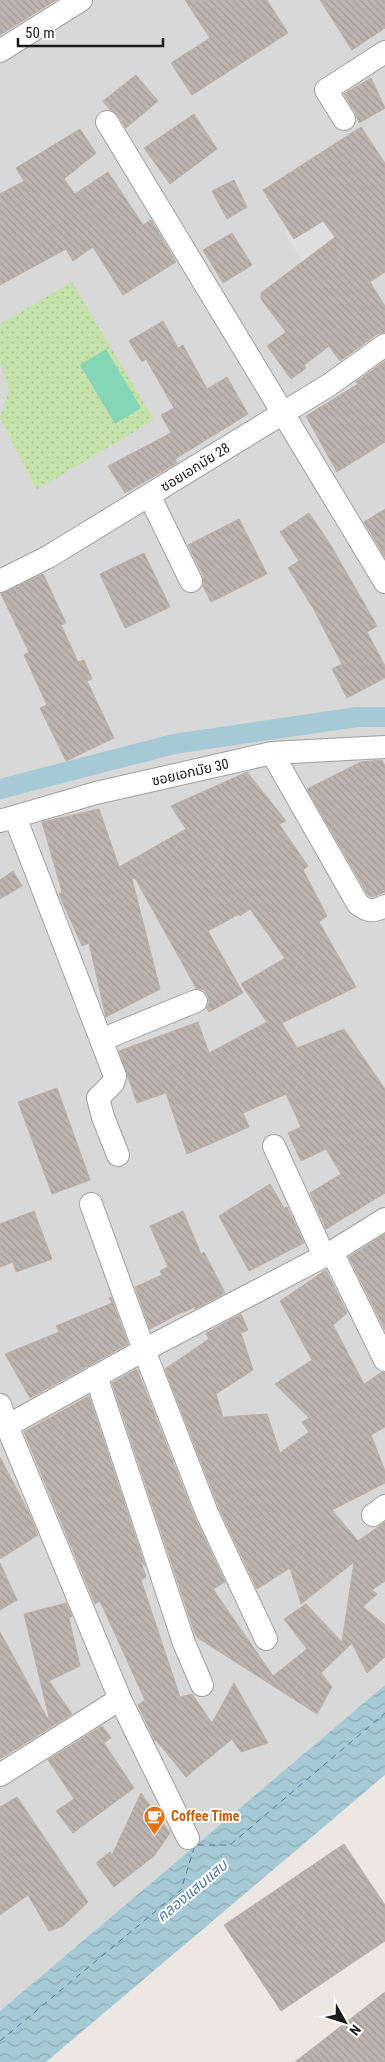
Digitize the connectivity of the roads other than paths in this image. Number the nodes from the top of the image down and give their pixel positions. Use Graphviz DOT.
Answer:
graph roads {
  1 [pos="81,0"];
  2 [pos="0,51"];
  3 [pos="385,52"];
  4 [pos="344,119"];
  5 [pos="107,122"];
  6 [pos="385,345"];
  7 [pos="282,414"];
  8 [pos="149,495"];
  9 [pos="0,581"];
  10 [pos="191,581"];
  11 [pos="385,582"];
  12 [pos="385,747"];
  13 [pos="272,753"];
  14 [pos="7,819"];
  15 [pos="385,906"];
  16 [pos="196,1001"];
  17 [pos="101,1040"];
  18 [pos="274,1146"];
  19 [pos="118,1155"];
  20 [pos="91,1204"];
  21 [pos="385,1219"];
  22 [pos="328,1254"];
  23 [pos="144,1350"];
  24 [pos="385,1360"];
  25 [pos="96,1376"];
  26 [pos="3,1415"];
  27 [pos="266,1639"];
  28 [pos="202,1685"];
  29 [pos="120,1699"];
  30 [pos="0,1775"];
  31 [pos="188,1838"];
  1 -- 2 [label="street"];
  3 -- 4 [label="street"];
  5 -- 7 [label="street"];
  6 -- 7 [label="street, ซอยเอกมัย 28"];
  7 -- 8 [label="street, ซอยเอกมัย 28"];
  7 -- 11 [label="street"];
  8 -- 9 [label="street, ซอยเอกมัย 28"];
  8 -- 10 [label="street"];
  12 -- 13 [label="street, ซอยเอกมัย 30"];
  13 -- 14 [label="street, ซอยเอกมัย 30"];
  13 -- 15 [label="street"];
  14 -- 17 [label="street"];
  16 -- 17 [label="street"];
  17 -- 19 [label="street"];
  18 -- 22 [label="street"];
  20 -- 23 [label="street"];
  21 -- 22 [label="street"];
  22 -- 23 [label="street"];
  22 -- 24 [label="street"];
  23 -- 25 [label="street"];
  23 -- 27 [label="street"];
  25 -- 26 [label="street"];
  25 -- 28 [label="street"];
  26 -- 29 [label="street"];
  29 -- 30 [label="street"];
  29 -- 31 [label="street"];
}
